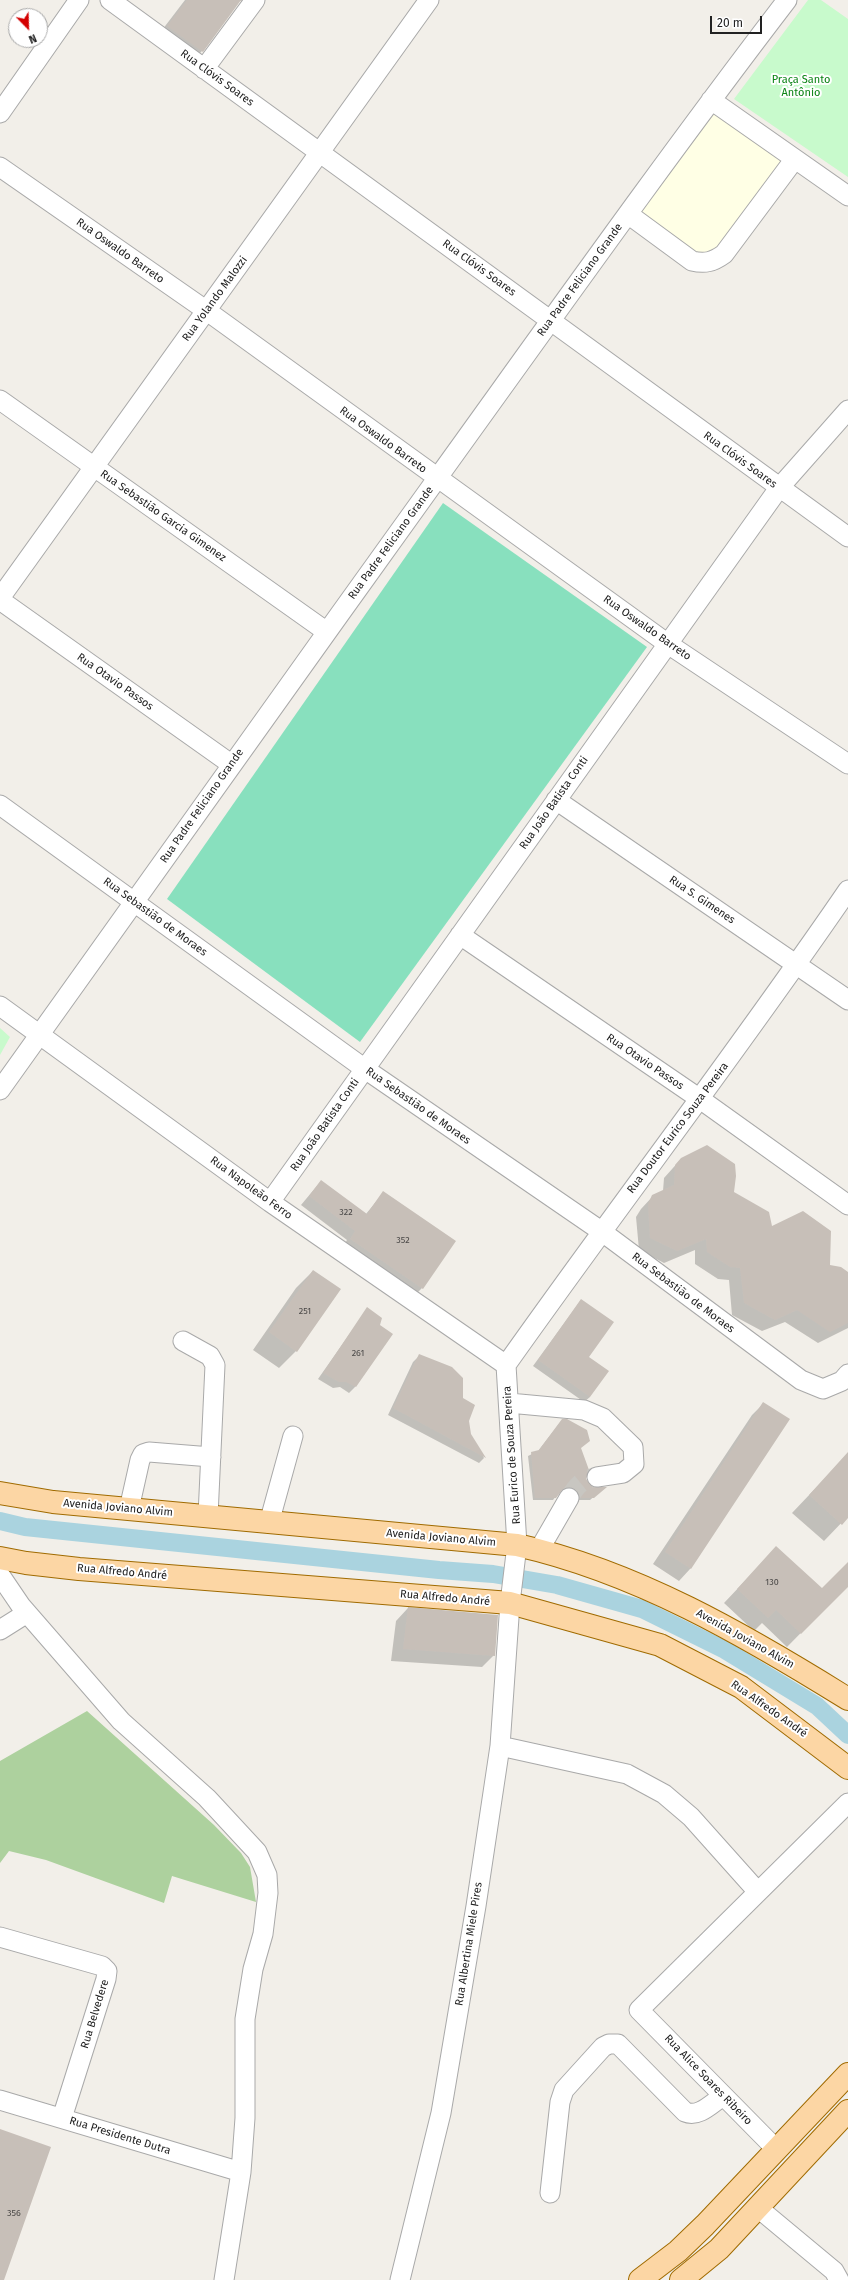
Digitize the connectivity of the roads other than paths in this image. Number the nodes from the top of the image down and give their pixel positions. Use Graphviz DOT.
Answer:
graph roads {
  1 [pos="79,0"];
  2 [pos="110,0"];
  3 [pos="255,0"];
  4 [pos="429,0"];
  5 [pos="787,0"];
  6 [pos="204,68"];
  7 [pos="711,100"];
  8 [pos="0,113"];
  9 [pos="319,152"];
  10 [pos="794,160"];
  11 [pos="0,167"];
  12 [pos="848,196"];
  13 [pos="628,214"];
  14 [pos="206,311"];
  15 [pos="551,320"];
  16 [pos="0,400"];
  17 [pos="848,410"];
  18 [pos="93,466"];
  19 [pos="437,479"];
  20 [pos="779,488"];
  21 [pos="848,536"];
  22 [pos="0,599"];
  23 [pos="327,632"];
  24 [pos="668,644"];
  25 [pos="231,764"];
  26 [pos="848,764"];
  27 [pos="556,800"];
  28 [pos="0,805"];
  29 [pos="848,890"];
  30 [pos="134,901"];
  31 [pos="460,935"];
  32 [pos="797,964"];
  33 [pos="848,1000"];
  34 [pos="0,1006"];
  35 [pos="40,1034"];
  36 [pos="365,1069"];
  37 [pos="0,1090"];
  38 [pos="700,1099"];
  39 [pos="270,1202"];
  40 [pos="848,1205"];
  41 [pos="601,1231"];
  42 [pos="183,1341"];
  43 [pos="506,1365"];
  44 [pos="845,1377"];
  45 [pos="509,1403"];
  46 [pos="293,1436"];
  47 [pos="211,1457"];
  48 [pos="597,1477"];
  49 [pos="0,1482"];
  50 [pos="10,1494"];
  51 [pos="569,1498"];
  52 [pos="128,1509"];
  53 [pos="208,1516"];
  54 [pos="269,1523"];
  55 [pos="539,1550"];
  56 [pos="516,1554"];
  57 [pos="0,1558"];
  58 [pos="0,1575"];
  59 [pos="510,1599"];
  60 [pos="27,1612"];
  61 [pos="0,1630"];
  62 [pos="848,1699"];
  63 [pos="500,1746"];
  64 [pos="848,1768"];
  65 [pos="848,1803"];
  66 [pos="758,1892"];
  67 [pos="0,1937"];
  68 [pos="848,2074"];
  69 [pos="723,2096"];
  70 [pos="0,2100"];
  71 [pos="848,2111"];
  72 [pos="62,2118"];
  73 [pos="777,2150"];
  74 [pos="241,2172"];
  75 [pos="550,2193"];
  76 [pos="757,2207"];
  77 [pos="224,2280"];
  78 [pos="400,2280"];
  79 [pos="640,2280"];
  80 [pos="681,2280"];
  81 [pos="839,2280"];
  1 -- 8 [label="street"];
  2 -- 6 [label="street, Rua Clóvis Soares"];
  3 -- 6 [label="street"];
  4 -- 9 [label="street, Rua Yolando Malozzi"];
  5 -- 7 [label="street, Rua Padre Feliciano Grande"];
  6 -- 9 [label="street, Rua Clóvis Soares"];
  7 -- 10 [label="street"];
  7 -- 13 [label="street, Rua Padre Feliciano Grande"];
  9 -- 14 [label="street, Rua Yolando Malozzi"];
  9 -- 15 [label="street, Rua Clóvis Soares"];
  10 -- 12 [label="street"];
  10 -- 13 [label="street"];
  11 -- 14 [label="street, Rua Oswaldo Barreto"];
  13 -- 15 [label="street, Rua Padre Feliciano Grande"];
  14 -- 18 [label="street, Rua Yolando Malozzi"];
  14 -- 19 [label="street, Rua Oswaldo Barreto"];
  15 -- 19 [label="street, Rua Padre Feliciano Grande"];
  15 -- 20 [label="street, Rua Clóvis Soares"];
  16 -- 18 [label="street, Rua Sebastião Garcia Gimenez"];
  17 -- 20 [label="street, Rua João Batista Conti"];
  18 -- 22 [label="street, Rua Yolando Malozzi"];
  18 -- 23 [label="street, Rua Sebastião Garcia Gimenez"];
  19 -- 23 [label="street, Rua Padre Feliciano Grande"];
  19 -- 24 [label="street, Rua Oswaldo Barreto"];
  20 -- 21 [label="street, Rua Clóvis Soares"];
  20 -- 24 [label="street, Rua João Batista Conti"];
  22 -- 25 [label="street, Rua Otavio Passos"];
  23 -- 25 [label="street, Rua Padre Feliciano Grande"];
  24 -- 26 [label="street, Rua Oswaldo Barreto"];
  24 -- 27 [label="street, Rua João Batista Conti"];
  25 -- 30 [label="street, Rua Padre Feliciano Grande"];
  27 -- 31 [label="street, Rua João Batista Conti"];
  27 -- 32 [label="street, Rua S. Gimenes"];
  28 -- 30 [label="street, Rua Sebastião de Moraes"];
  29 -- 32 [label="street, Rua Doutor Eurico Souza Pereira"];
  30 -- 35 [label="street, Rua Padre Feliciano Grande"];
  30 -- 36 [label="street, Rua Sebastião de Moraes"];
  31 -- 36 [label="street, Rua João Batista Conti"];
  31 -- 38 [label="street, Rua Otavio Passos"];
  32 -- 33 [label="street, Rua S. Gimenes"];
  32 -- 38 [label="street, Rua Doutor Eurico Souza Pereira"];
  34 -- 35 [label="street, Rua Napoleão Ferro"];
  35 -- 37 [label="street, Rua Padre Feliciano Grande"];
  35 -- 39 [label="street, Rua Napoleão Ferro"];
  36 -- 39 [label="street, Rua João Batista Conti"];
  36 -- 41 [label="street, Rua Sebastião de Moraes"];
  38 -- 40 [label="street, Rua Otavio Passos"];
  38 -- 41 [label="street, Rua Doutor Eurico Souza Pereira"];
  39 -- 43 [label="street, Rua Napoleão Ferro"];
  41 -- 43 [label="street, Rua Doutor Eurico Souza Pereira"];
  41 -- 44 [label="street, Rua Sebastião de Moraes"];
  42 -- 47 [label="street"];
  43 -- 45 [label="street, Rua Eurico de Souza Pereira"];
  45 -- 48 [label="street"];
  45 -- 56 [label="street, Rua Eurico de Souza Pereira"];
  46 -- 54 [label="street"];
  47 -- 52 [label="street"];
  47 -- 53 [label="street"];
  49 -- 50 [label="main road"];
  50 -- 52 [label="main road, Avenida Joviano Alvim"];
  51 -- 55 [label="street"];
  52 -- 53 [label="main road, Avenida Joviano Alvim"];
  53 -- 54 [label="main road, Avenida Joviano Alvim"];
  54 -- 56 [label="main road, Avenida Joviano Alvim"];
  55 -- 56 [label="main road, Avenida Joviano Alvim"];
  55 -- 62 [label="main road, Avenida Joviano Alvim"];
  56 -- 59 [label="street, Rua Eurico de Souza Pereira"];
  57 -- 59 [label="main road, Rua Alfredo André"];
  58 -- 60 [label="street"];
  59 -- 63 [label="street, Rua Albertina Miele Pires"];
  59 -- 64 [label="main road, Rua Alfredo André"];
  60 -- 61 [label="street"];
  60 -- 74 [label="street"];
  63 -- 66 [label="street"];
  63 -- 78 [label="street, Rua Albertina Miele Pires"];
  65 -- 66 [label="street"];
  66 -- 69 [label="street, Rua Alice Soares Ribeiro"];
  67 -- 72 [label="street, Rua Belvedere"];
  68 -- 73 [label="main road"];
  69 -- 73 [label="street, Rua Alice Soares Ribeiro"];
  69 -- 75 [label="street"];
  70 -- 72 [label="street, Rua Presidente Dutra"];
  71 -- 76 [label="main road"];
  72 -- 74 [label="street, Rua Presidente Dutra"];
  73 -- 79 [label="main road"];
  74 -- 77 [label="street"];
  76 -- 80 [label="main road"];
  76 -- 81 [label="street"];
}
